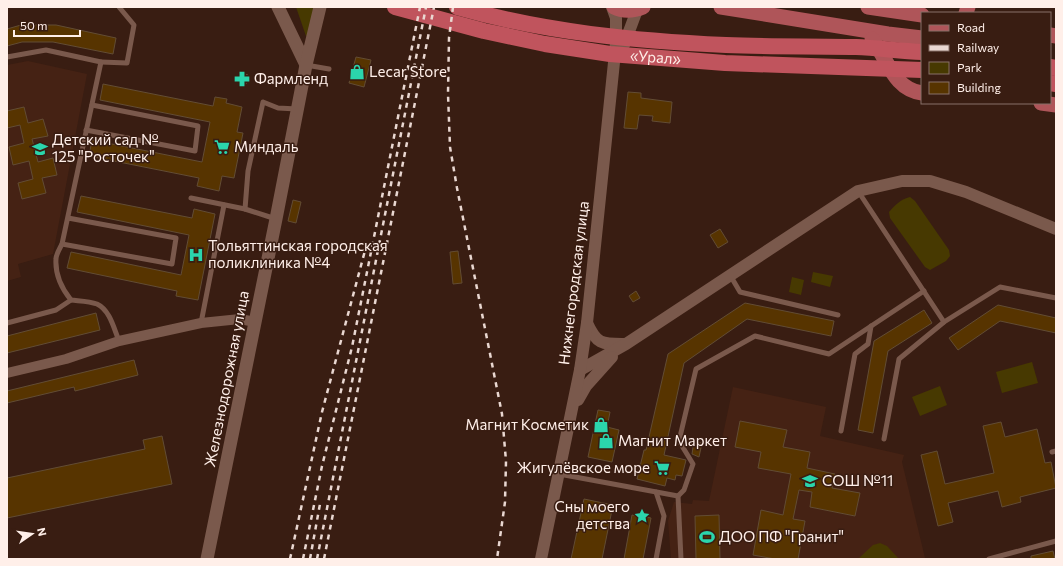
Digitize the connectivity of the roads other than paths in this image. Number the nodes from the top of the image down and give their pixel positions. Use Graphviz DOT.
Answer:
graph roads {
  1 [pos="119,7"];
  2 [pos="278,7"];
  3 [pos="287,7"];
  4 [pos="320,7"];
  5 [pos="395,7"];
  6 [pos="457,7"];
  7 [pos="613,7"];
  8 [pos="721,7"];
  9 [pos="868,7"];
  10 [pos="642,8"];
  11 [pos="921,15"];
  12 [pos="858,29"];
  13 [pos="921,38"];
  14 [pos="921,52"];
  15 [pos="7,57"];
  16 [pos="101,62"];
  17 [pos="306,65"];
  18 [pos="329,69"];
  19 [pos="921,70"];
  20 [pos="611,88"];
  21 [pos="921,93"];
  22 [pos="92,105"];
  23 [pos="298,109"];
  24 [pos="86,130"];
  25 [pos="858,191"];
  26 [pos="191,198"];
  27 [pos="224,205"];
  28 [pos="245,209"];
  29 [pos="68,218"];
  30 [pos="276,219"];
  31 [pos="1056,229"];
  32 [pos="62,244"];
  33 [pos="730,275"];
  34 [pos="924,291"];
  35 [pos="1056,298"];
  36 [pos="71,300"];
  37 [pos="838,315"];
  38 [pos="255,322"];
  39 [pos="944,322"];
  40 [pos="7,323"];
  41 [pos="201,323"];
  42 [pos="587,323"];
  43 [pos="871,326"];
  44 [pos="120,341"];
  45 [pos="626,344"];
  46 [pos="580,370"];
  47 [pos="7,373"];
  48 [pos="573,409"];
  49 [pos="841,431"];
  50 [pos="884,439"];
  51 [pos="559,474"];
  52 [pos="656,492"];
  53 [pos="678,496"];
  54 [pos="1056,541"];
  55 [pos="207,559"];
  56 [pos="541,559"];
  57 [pos="656,559"];
  58 [pos="681,559"];
  59 [pos="989,559"];
  1 -- 16 [label="lane"];
  2 -- 17 [label="main road"];
  3 -- 17 [label="main road"];
  4 -- 17 [label="main road, Железнодорожная улица"];
  5 -- 19 [label="highway, «Урал»"];
  6 -- 14 [label="highway, «Урал»"];
  7 -- 10 [label="main road"];
  7 -- 20 [label="street, Нижнегородская улица"];
  8 -- 12 [label="main road"];
  9 -- 11 [label="main road"];
  10 -- 20 [label="street"];
  12 -- 13 [label="main road"];
  12 -- 21 [label="main road"];
  15 -- 16 [label="lane"];
  16 -- 22 [label="lane"];
  17 -- 18 [label="lane"];
  17 -- 23 [label="main road, Железнодорожная улица"];
  20 -- 42 [label="street, Нижнегородская улица"];
  22 -- 24 [label="lane"];
  22 -- 24 [label="lane"];
  23 -- 28 [label="lane"];
  23 -- 30 [label="main road, Железнодорожная улица"];
  24 -- 29 [label="lane"];
  25 -- 31 [label="street"];
  25 -- 33 [label="street"];
  25 -- 34 [label="lane"];
  26 -- 27 [label="lane"];
  27 -- 28 [label="lane"];
  27 -- 41 [label="lane"];
  28 -- 30 [label="lane"];
  29 -- 32 [label="lane"];
  29 -- 32 [label="lane"];
  30 -- 38 [label="main road, Железнодорожная улица"];
  32 -- 36 [label="lane"];
  33 -- 37 [label="lane"];
  33 -- 45 [label="street"];
  34 -- 39 [label="lane"];
  34 -- 43 [label="lane"];
  35 -- 39 [label="lane"];
  36 -- 40 [label="lane"];
  36 -- 44 [label="lane"];
  38 -- 41 [label="street"];
  38 -- 55 [label="main road, Железнодорожная улица"];
  39 -- 50 [label="lane"];
  41 -- 44 [label="street"];
  42 -- 45 [label="street"];
  42 -- 46 [label="street, Нижнегородская улица"];
  43 -- 49 [label="lane"];
  43 -- 53 [label="lane"];
  44 -- 47 [label="street"];
  45 -- 46 [label="street"];
  45 -- 48 [label="street"];
  46 -- 48 [label="street, Нижнегородская улица"];
  48 -- 51 [label="street, Нижнегородская улица"];
  51 -- 52 [label="lane"];
  51 -- 56 [label="street, Нижнегородская улица"];
  52 -- 53 [label="lane"];
  52 -- 57 [label="lane"];
  53 -- 58 [label="lane"];
  54 -- 59 [label="lane"];
}
